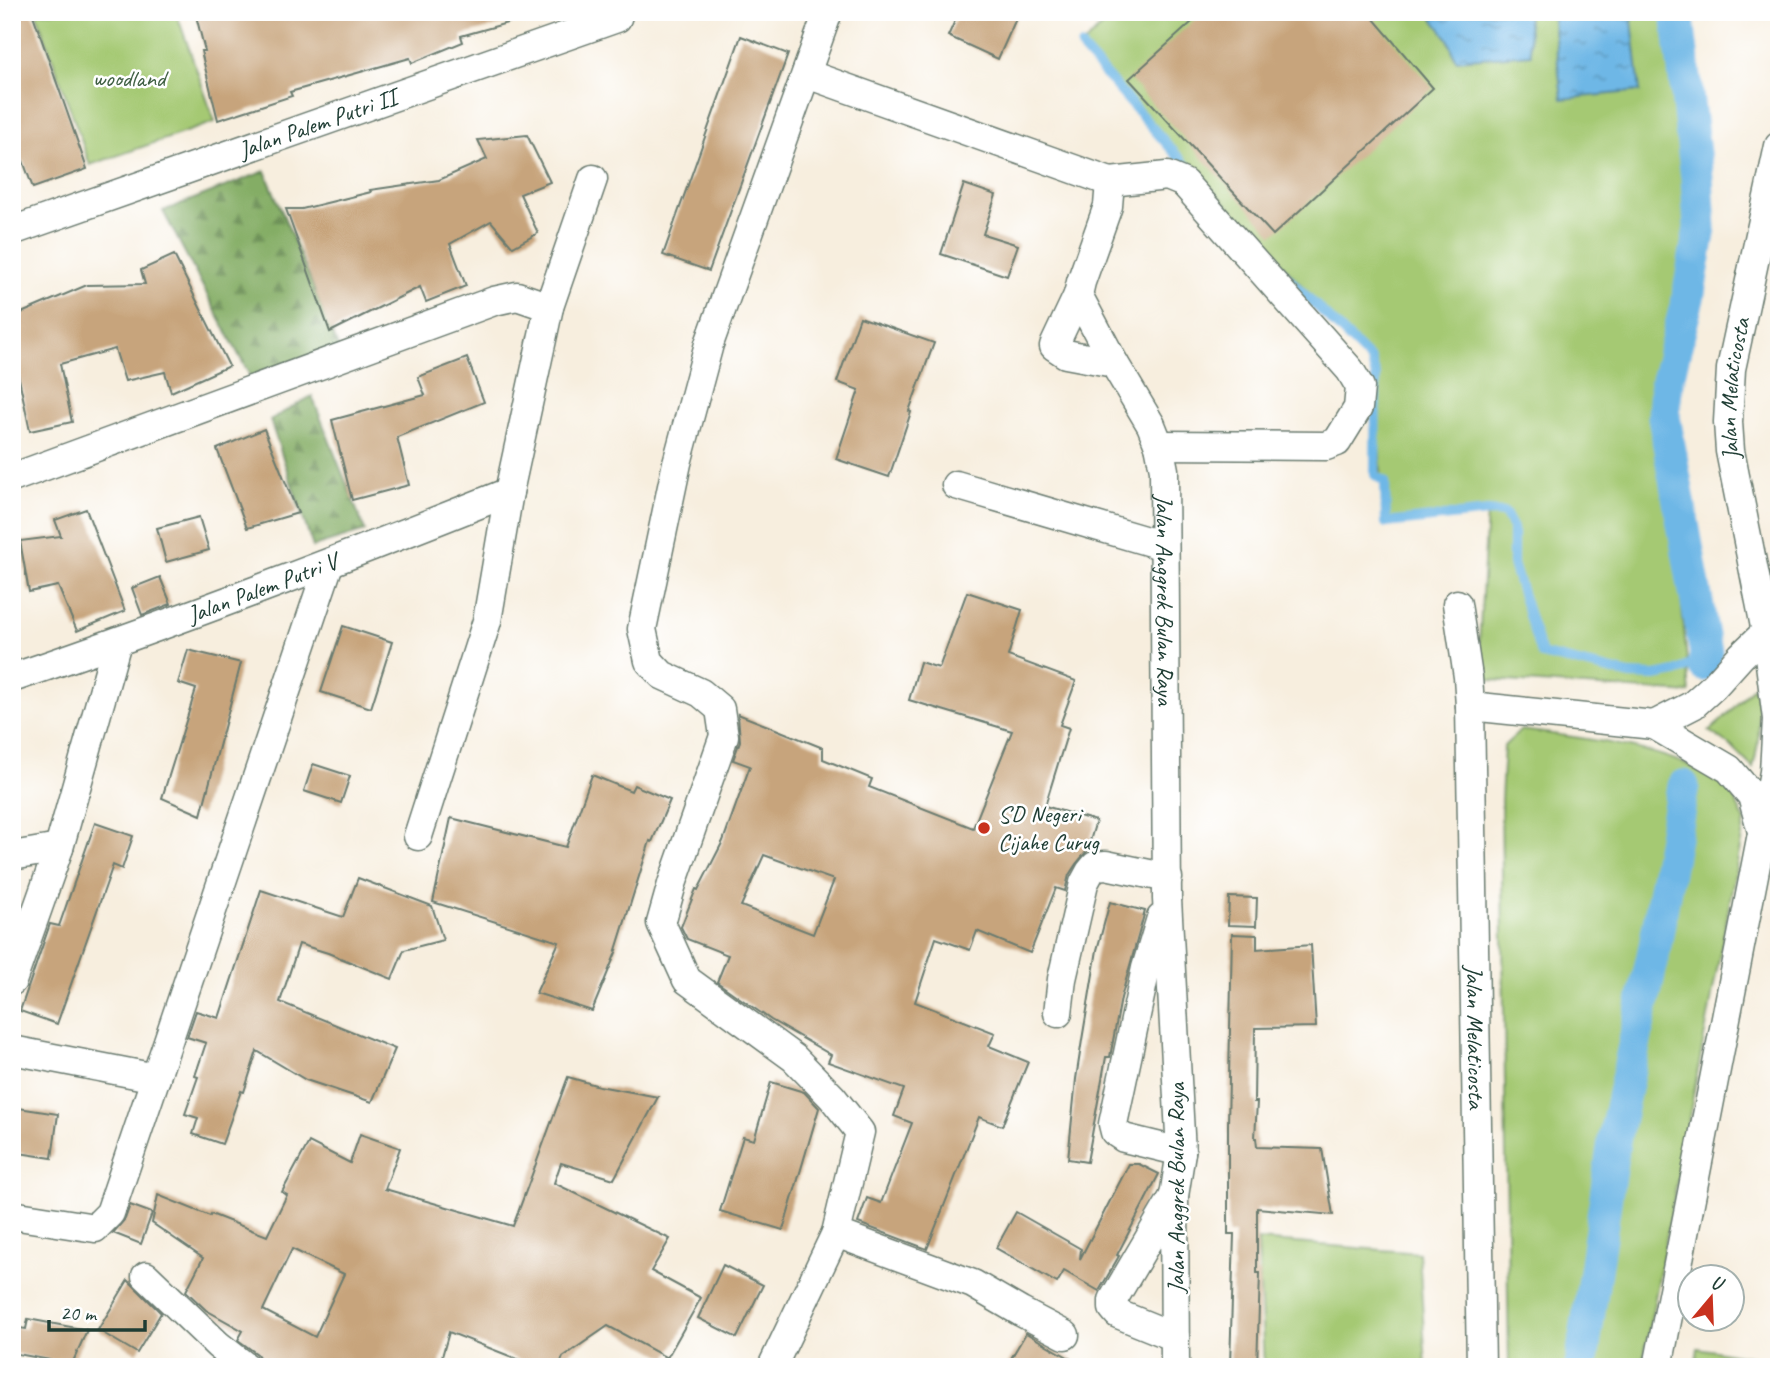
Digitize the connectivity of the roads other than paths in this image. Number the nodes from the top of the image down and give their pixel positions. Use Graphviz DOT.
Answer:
graph roads {
  1 [pos="619,12"];
  2 [pos="828,12"];
  3 [pos="807,74"];
  4 [pos="1779,146"];
  5 [pos="593,179"];
  6 [pos="1110,182"];
  7 [pos="12,231"];
  8 [pos="1078,295"];
  9 [pos="549,307"];
  10 [pos="1114,363"];
  11 [pos="1159,445"];
  12 [pos="12,478"];
  13 [pos="956,485"];
  14 [pos="509,492"];
  15 [pos="1164,547"];
  16 [pos="329,564"];
  17 [pos="1457,604"];
  18 [pos="1766,632"];
  19 [pos="117,642"];
  20 [pos="12,678"];
  21 [pos="1470,706"];
  22 [pos="1654,725"];
  23 [pos="1762,831"];
  24 [pos="418,836"];
  25 [pos="60,848"];
  26 [pos="12,856"];
  27 [pos="1168,888"];
  28 [pos="12,981"];
  29 [pos="1058,1013"];
  30 [pos="12,1050"];
  31 [pos="156,1078"];
  32 [pos="1181,1152"];
  33 [pos="1174,1196"];
  34 [pos="12,1215"];
  35 [pos="836,1233"];
  36 [pos="146,1276"];
  37 [pos="1065,1335"];
  38 [pos="1175,1337"];
  39 [pos="246,1367"];
  40 [pos="772,1367"];
  41 [pos="1175,1367"];
  42 [pos="1481,1367"];
  43 [pos="1658,1367"];
  1 -- 7 [label="street, Jalan Palem Putri II"];
  2 -- 3 [label="street"];
  3 -- 6 [label="street"];
  3 -- 35 [label="street"];
  4 -- 18 [label="street, Jalan Melaticosta"];
  5 -- 9 [label="street"];
  6 -- 8 [label="street"];
  6 -- 11 [label="street"];
  8 -- 10 [label="street, Jalan Anggrek Bulan Raya"];
  8 -- 10 [label="street"];
  9 -- 12 [label="street"];
  9 -- 14 [label="street"];
  10 -- 11 [label="street, Jalan Anggrek Bulan Raya"];
  11 -- 15 [label="street, Jalan Anggrek Bulan Raya"];
  13 -- 15 [label="street"];
  14 -- 16 [label="street, Jalan Palem Putri V"];
  14 -- 24 [label="street"];
  15 -- 27 [label="street, Jalan Anggrek Bulan Raya"];
  16 -- 19 [label="street, Jalan Palem Putri V"];
  16 -- 31 [label="street"];
  17 -- 21 [label="street, Jalan Melaticosta"];
  18 -- 22 [label="street"];
  18 -- 23 [label="street, Jalan Melaticosta"];
  19 -- 20 [label="street, Jalan Palem Putri V"];
  19 -- 25 [label="street"];
  21 -- 22 [label="street, Jalan Melaticosta"];
  21 -- 42 [label="street, Jalan Melaticosta"];
  22 -- 23 [label="street, Jalan Melaticosta"];
  23 -- 43 [label="street, Jalan Melaticosta"];
  25 -- 26 [label="street"];
  25 -- 28 [label="street"];
  27 -- 29 [label="street"];
  27 -- 32 [label="street, Jalan Anggrek Bulan Raya"];
  27 -- 32 [label="street"];
  30 -- 31 [label="street"];
  31 -- 34 [label="street"];
  32 -- 33 [label="street, Jalan Anggrek Bulan Raya"];
  33 -- 38 [label="street, Jalan Anggrek Bulan Raya"];
  33 -- 38 [label="street"];
  35 -- 37 [label="street"];
  35 -- 40 [label="street"];
  36 -- 39 [label="street"];
  38 -- 41 [label="street, Jalan Anggrek Bulan Raya"];
}
